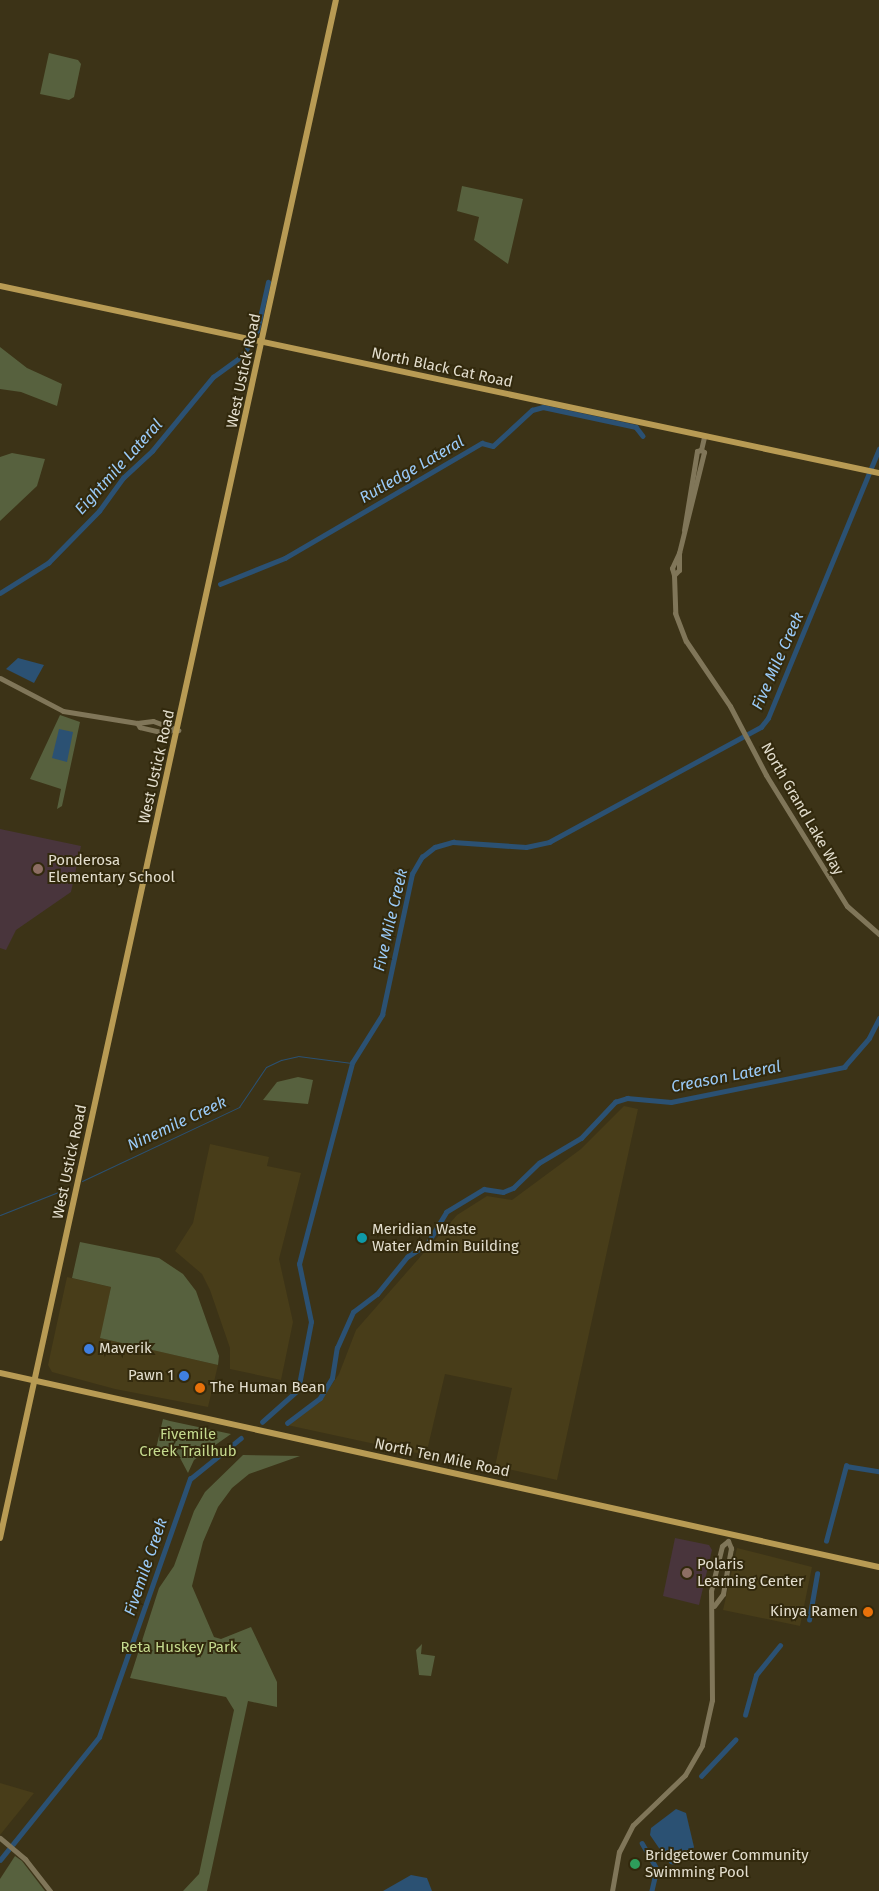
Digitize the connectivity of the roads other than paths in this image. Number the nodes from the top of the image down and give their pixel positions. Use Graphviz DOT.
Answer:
graph roads {
  1 [pos="336,0"];
  2 [pos="0,286"];
  3 [pos="263,343"];
  4 [pos="704,438"];
  5 [pos="878,473"];
  6 [pos="0,678"];
  7 [pos="137,723"];
  8 [pos="176,730"];
  9 [pos="879,934"];
  10 [pos="0,1373"];
  11 [pos="35,1380"];
  12 [pos="729,1537"];
  13 [pos="0,1538"];
  14 [pos="879,1567"];
  15 [pos="714,1606"];
  16 [pos="0,1838"];
  17 [pos="50,1891"];
  18 [pos="612,1891"];
  1 -- 3 [label="main road, West Ustick Road"];
  2 -- 3 [label="main road, North Black Cat Road"];
  3 -- 4 [label="main road, North Black Cat Road"];
  3 -- 8 [label="main road, West Ustick Road"];
  4 -- 5 [label="main road, North Black Cat Road"];
  4 -- 9 [label="street, North Grand Lake Way"];
  6 -- 7 [label="street"];
  7 -- 8 [label="street"];
  7 -- 8 [label="street"];
  8 -- 11 [label="main road, West Ustick Road"];
  10 -- 11 [label="main road, North Ten Mile Road"];
  11 -- 12 [label="main road, North Ten Mile Road"];
  11 -- 13 [label="main road, West Ustick Road"];
  12 -- 14 [label="main road, North Ten Mile Road"];
  12 -- 15 [label="street"];
  12 -- 15 [label="street"];
  15 -- 18 [label="street"];
  16 -- 17 [label="street"];
}
